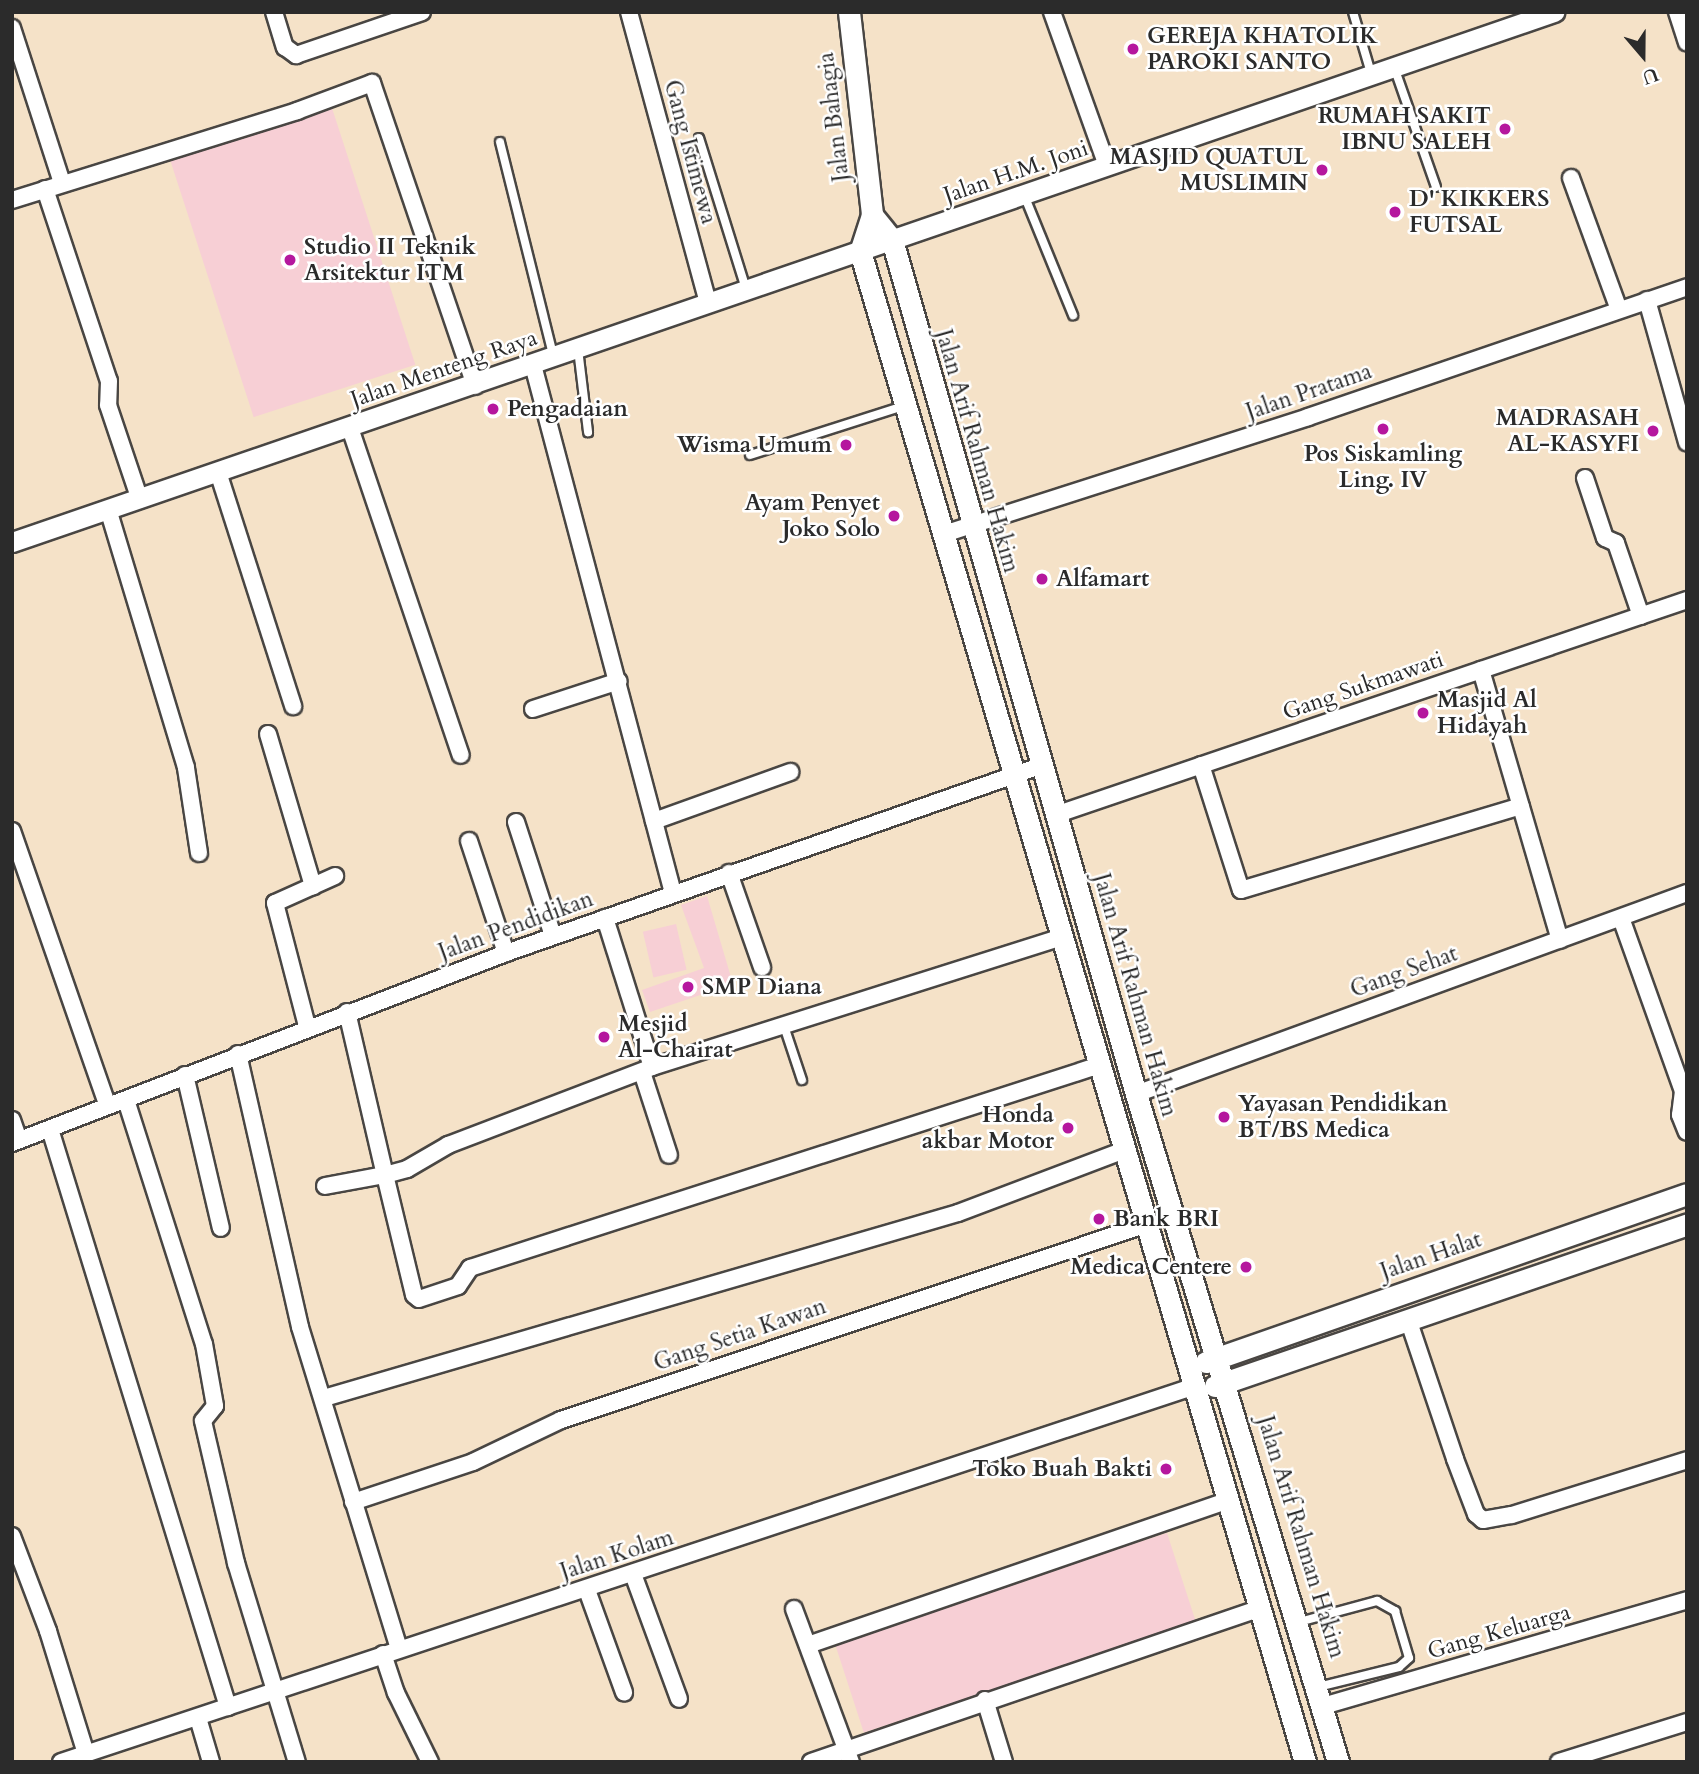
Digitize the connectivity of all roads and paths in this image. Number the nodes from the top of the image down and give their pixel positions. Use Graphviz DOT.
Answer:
graph roads {
  1 [pos="274,12"];
  2 [pos="370,12"];
  3 [pos="422,12"];
  4 [pos="629,12"];
  5 [pos="849,12"];
  6 [pos="1052,12"];
  7 [pos="1353,12"];
  8 [pos="1554,12"];
  9 [pos="1677,12"];
  10 [pos="12,28"];
  11 [pos="376,29"];
  12 [pos="1687,42"];
  13 [pos="1394,66"];
  14 [pos="1371,74"];
  15 [pos="699,138"];
  16 [pos="500,142"];
  17 [pos="1107,166"];
  18 [pos="1571,178"];
  19 [pos="62,183"];
  20 [pos="1436,187"];
  21 [pos="45,189"];
  22 [pos="1024,195"];
  23 [pos="12,200"];
  24 [pos="872,215"];
  25 [pos="892,240"];
  26 [pos="860,251"];
  27 [pos="1687,287"];
  28 [pos="746,290"];
  29 [pos="1647,300"];
  30 [pos="708,303"];
  31 [pos="1619,310"];
  32 [pos="1073,315"];
  33 [pos="578,349"];
  34 [pos="553,358"];
  35 [pos="533,365"];
  36 [pos="475,386"];
  37 [pos="906,405"];
  38 [pos="350,428"];
  39 [pos="588,432"];
  40 [pos="1687,442"];
  41 [pos="750,455"];
  42 [pos="218,472"];
  43 [pos="1585,478"];
  44 [pos="140,500"];
  45 [pos="108,509"];
  46 [pos="970,527"];
  47 [pos="944,534"];
  48 [pos="12,542"];
  49 [pos="1687,600"];
  50 [pos="1641,616"];
  51 [pos="1481,670"];
  52 [pos="618,681"];
  53 [pos="293,706"];
  54 [pos="533,709"];
  55 [pos="268,734"];
  56 [pos="461,755"];
  57 [pos="1201,765"];
  58 [pos="1040,766"];
  59 [pos="790,772"];
  60 [pos="1015,773"];
  61 [pos="1521,806"];
  62 [pos="1055,815"];
  63 [pos="654,821"];
  64 [pos="516,822"];
  65 [pos="12,831"];
  66 [pos="468,841"];
  67 [pos="199,853"];
  68 [pos="730,873"];
  69 [pos="335,876"];
  70 [pos="313,886"];
  71 [pos="673,893"];
  72 [pos="1687,893"];
  73 [pos="605,918"];
  74 [pos="1621,918"];
  75 [pos="553,936"];
  76 [pos="1063,937"];
  77 [pos="1560,940"];
  78 [pos="506,953"];
  79 [pos="762,967"];
  80 [pos="347,1012"];
  81 [pos="307,1026"];
  82 [pos="784,1026"];
  83 [pos="238,1054"];
  84 [pos="1100,1065"];
  85 [pos="647,1070"];
  86 [pos="184,1075"];
  87 [pos="802,1080"];
  88 [pos="1136,1094"];
  89 [pos="126,1100"];
  90 [pos="108,1106"];
  91 [pos="12,1120"];
  92 [pos="50,1129"];
  93 [pos="1687,1132"];
  94 [pos="16,1142"];
  95 [pos="1125,1150"];
  96 [pos="668,1154"];
  97 [pos="385,1175"];
  98 [pos="325,1186"];
  99 [pos="1687,1194"];
  100 [pos="1147,1224"];
  101 [pos="1687,1224"];
  102 [pos="221,1228"];
  103 [pos="1408,1319"];
  104 [pos="1219,1358"];
  105 [pos="1192,1367"];
  106 [pos="1227,1382"];
  107 [pos="1193,1390"];
  108 [pos="324,1398"];
  109 [pos="1687,1461"];
  110 [pos="1230,1500"];
  111 [pos="353,1502"];
  112 [pos="12,1536"];
  113 [pos="633,1574"];
  114 [pos="587,1590"];
  115 [pos="1687,1600"];
  116 [pos="1261,1608"];
  117 [pos="794,1609"];
  118 [pos="1299,1622"];
  119 [pos="808,1645"];
  120 [pos="399,1648"];
  121 [pos="383,1654"];
  122 [pos="275,1689"];
  123 [pos="624,1692"];
  124 [pos="1321,1696"];
  125 [pos="679,1699"];
  126 [pos="985,1700"];
  127 [pos="228,1707"];
  128 [pos="198,1718"];
  129 [pos="1687,1722"];
  130 [pos="848,1756"];
  131 [pos="74,1759"];
  132 [pos="211,1762"];
  133 [pos="297,1762"];
  134 [pos="430,1762"];
  135 [pos="811,1762"];
  136 [pos="1004,1762"];
  137 [pos="1304,1762"];
  138 [pos="1338,1762"];
  139 [pos="1559,1762"];
  1 -- 11 [label="street"];
  2 -- 11 [label="street"];
  3 -- 11 [label="street"];
  4 -- 30 [label="street, Gang Istimewa"];
  5 -- 24 [label="main road, Jalan Bahagia"];
  6 -- 17 [label="street"];
  7 -- 14 [label="lane"];
  8 -- 13 [label="street, Jalan H.M. Joni"];
  9 -- 12 [label="street"];
  10 -- 19 [label="street"];
  13 -- 14 [label="street, Jalan H.M. Joni"];
  13 -- 20 [label="lane"];
  14 -- 17 [label="street, Jalan H.M. Joni"];
  15 -- 28 [label="lane"];
  16 -- 34 [label="lane"];
  17 -- 22 [label="street, Jalan H.M. Joni"];
  18 -- 31 [label="street"];
  19 -- 21 [label="street"];
  19 -- 36 [label="street"];
  21 -- 23 [label="street"];
  21 -- 44 [label="street"];
  22 -- 25 [label="street, Jalan H.M. Joni"];
  22 -- 32 [label="lane"];
  24 -- 25 [label="main road"];
  24 -- 26 [label="main road, Jalan Bahagia"];
  25 -- 26 [label="street, Jalan Menteng Raya"];
  25 -- 46 [label="main road, Jalan Arif Rahman Hakim"];
  26 -- 28 [label="street, Jalan Menteng Raya"];
  26 -- 37 [label="main road"];
  27 -- 29 [label="street, Jalan Pratama"];
  28 -- 30 [label="street, Jalan Menteng Raya"];
  29 -- 31 [label="street, Jalan Pratama"];
  29 -- 40 [label="street"];
  30 -- 33 [label="street, Jalan Menteng Raya"];
  31 -- 46 [label="street, Jalan Pratama"];
  33 -- 34 [label="street, Jalan Menteng Raya"];
  33 -- 39 [label="lane"];
  34 -- 35 [label="street, Jalan Menteng Raya"];
  35 -- 36 [label="street, Jalan Menteng Raya"];
  35 -- 52 [label="street"];
  36 -- 38 [label="street, Jalan Menteng Raya"];
  37 -- 41 [label="lane"];
  37 -- 47 [label="main road"];
  38 -- 42 [label="street, Jalan Menteng Raya"];
  38 -- 56 [label="street"];
  42 -- 44 [label="street, Jalan Menteng Raya"];
  42 -- 53 [label="street"];
  43 -- 50 [label="street"];
  44 -- 45 [label="street, Jalan Menteng Raya"];
  45 -- 48 [label="street, Jalan Menteng Raya"];
  45 -- 67 [label="street"];
  46 -- 47 [label="street, Jalan Pratama"];
  46 -- 58 [label="main road, Jalan Arif Rahman Hakim"];
  47 -- 60 [label="main road"];
  49 -- 50 [label="street, Gang Sukmawati"];
  50 -- 51 [label="street, Gang Sukmawati"];
  51 -- 57 [label="street, Gang Sukmawati"];
  51 -- 61 [label="street"];
  52 -- 54 [label="street"];
  52 -- 63 [label="street"];
  55 -- 70 [label="street"];
  57 -- 61 [label="street"];
  57 -- 62 [label="street, Gang Sukmawati"];
  58 -- 60 [label="street, Jalan Pendidikan"];
  58 -- 62 [label="main road, Jalan Arif Rahman Hakim"];
  59 -- 63 [label="street"];
  60 -- 68 [label="street, Jalan Pendidikan"];
  60 -- 76 [label="main road"];
  61 -- 77 [label="street"];
  62 -- 88 [label="main road, Jalan Arif Rahman Hakim"];
  63 -- 71 [label="street"];
  64 -- 75 [label="street"];
  65 -- 90 [label="street"];
  66 -- 78 [label="street"];
  68 -- 71 [label="street, Jalan Pendidikan"];
  68 -- 79 [label="street"];
  69 -- 70 [label="street"];
  70 -- 81 [label="street"];
  71 -- 73 [label="street, Jalan Pendidikan"];
  72 -- 74 [label="street, Gang Sehat"];
  73 -- 75 [label="street, Jalan Pendidikan"];
  73 -- 85 [label="street"];
  74 -- 77 [label="street, Gang Sehat"];
  74 -- 93 [label="street"];
  75 -- 78 [label="street, Jalan Pendidikan"];
  76 -- 82 [label="street"];
  76 -- 84 [label="main road"];
  77 -- 88 [label="street, Gang Sehat"];
  78 -- 80 [label="street, Jalan Pendidikan"];
  80 -- 81 [label="street, Jalan Pendidikan"];
  80 -- 97 [label="street"];
  81 -- 83 [label="street, Jalan Pendidikan"];
  82 -- 85 [label="street"];
  82 -- 87 [label="lane"];
  83 -- 86 [label="street, Jalan Pendidikan"];
  83 -- 108 [label="street"];
  84 -- 95 [label="main road"];
  84 -- 97 [label="street"];
  85 -- 96 [label="street"];
  85 -- 97 [label="street"];
  86 -- 89 [label="street, Jalan Pendidikan"];
  86 -- 102 [label="street"];
  88 -- 104 [label="main road, Jalan Arif Rahman Hakim"];
  89 -- 90 [label="street, Jalan Pendidikan"];
  89 -- 122 [label="street"];
  90 -- 92 [label="street, Jalan Pendidikan"];
  91 -- 94 [label="street"];
  92 -- 94 [label="street, Jalan Pendidikan"];
  92 -- 127 [label="street"];
  95 -- 100 [label="main road"];
  95 -- 108 [label="street"];
  97 -- 98 [label="street"];
  99 -- 104 [label="main road, Jalan Halat"];
  100 -- 105 [label="main road"];
  100 -- 111 [label="street, Gang Setia Kawan"];
  101 -- 103 [label="main road"];
  103 -- 106 [label="main road"];
  103 -- 109 [label="street"];
  104 -- 105 [label="main road, Jalan Halat"];
  104 -- 106 [label="main road, Jalan Arif Rahman Hakim"];
  105 -- 107 [label="main road"];
  106 -- 107 [label="main road"];
  106 -- 118 [label="main road, Jalan Arif Rahman Hakim"];
  107 -- 110 [label="main road"];
  107 -- 113 [label="street, Jalan Kolam"];
  108 -- 111 [label="street"];
  110 -- 116 [label="main road"];
  110 -- 119 [label="street"];
  111 -- 120 [label="street"];
  112 -- 131 [label="street"];
  113 -- 114 [label="street, Jalan Kolam"];
  113 -- 125 [label="street"];
  114 -- 120 [label="street, Jalan Kolam"];
  114 -- 123 [label="street"];
  115 -- 124 [label="street, Gang Keluarga"];
  116 -- 126 [label="street"];
  116 -- 137 [label="main road"];
  117 -- 119 [label="street"];
  118 -- 124 [label="main road, Jalan Arif Rahman Hakim"];
  118 -- 124 [label="lane"];
  119 -- 130 [label="street"];
  120 -- 121 [label="street, Jalan Kolam"];
  121 -- 122 [label="street, Jalan Kolam"];
  121 -- 134 [label="street"];
  122 -- 127 [label="street, Jalan Kolam"];
  122 -- 133 [label="street"];
  124 -- 138 [label="main road, Jalan Arif Rahman Hakim"];
  126 -- 130 [label="street"];
  126 -- 136 [label="street"];
  127 -- 128 [label="street, Jalan Kolam"];
  128 -- 131 [label="street, Jalan Kolam"];
  128 -- 132 [label="street"];
  129 -- 139 [label="street"];
  130 -- 135 [label="street"];
}
